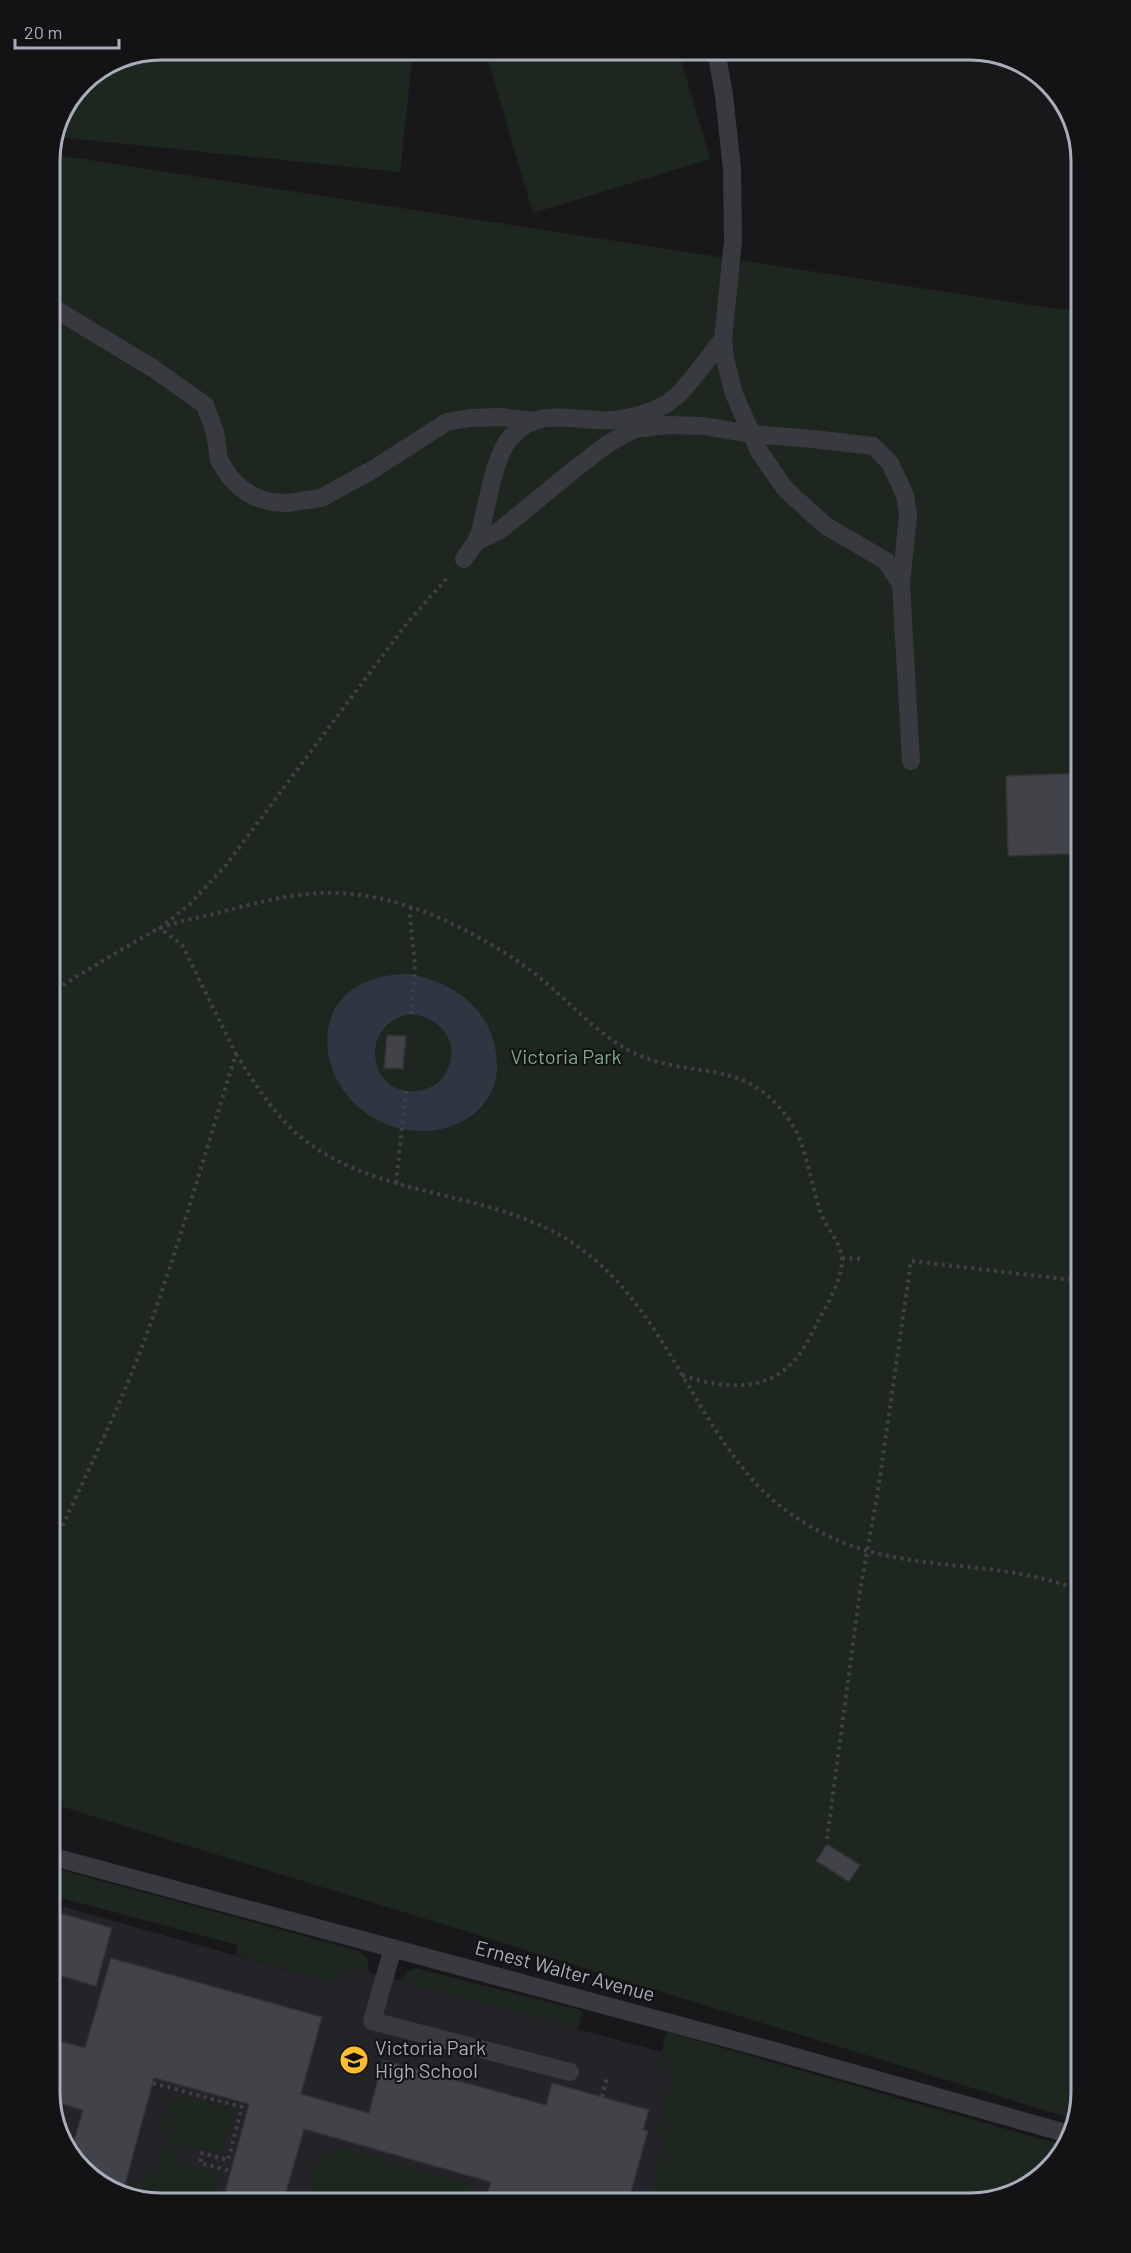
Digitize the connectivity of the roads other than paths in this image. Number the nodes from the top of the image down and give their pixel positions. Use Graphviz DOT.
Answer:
graph roads {
  1 [pos="718,60"];
  2 [pos="60,312"];
  3 [pos="723,339"];
  4 [pos="534,421"];
  5 [pos="751,434"];
  6 [pos="476,542"];
  7 [pos="464,559"];
  8 [pos="901,584"];
  9 [pos="911,761"];
  10 [pos="60,1859"];
  11 [pos="393,1948"];
  12 [pos="570,2072"];
  13 [pos="1062,2132"];
  1 -- 3 [label="lane"];
  2 -- 4 [label="lane"];
  3 -- 4 [label="lane"];
  3 -- 5 [label="lane"];
  4 -- 6 [label="lane"];
  5 -- 6 [label="lane"];
  5 -- 8 [label="lane"];
  5 -- 8 [label="lane"];
  6 -- 7 [label="lane"];
  8 -- 9 [label="lane"];
  10 -- 11 [label="lane, Ernest Walter Avenue"];
  11 -- 12 [label="lane"];
  11 -- 13 [label="lane, Ernest Walter Avenue"];
}
